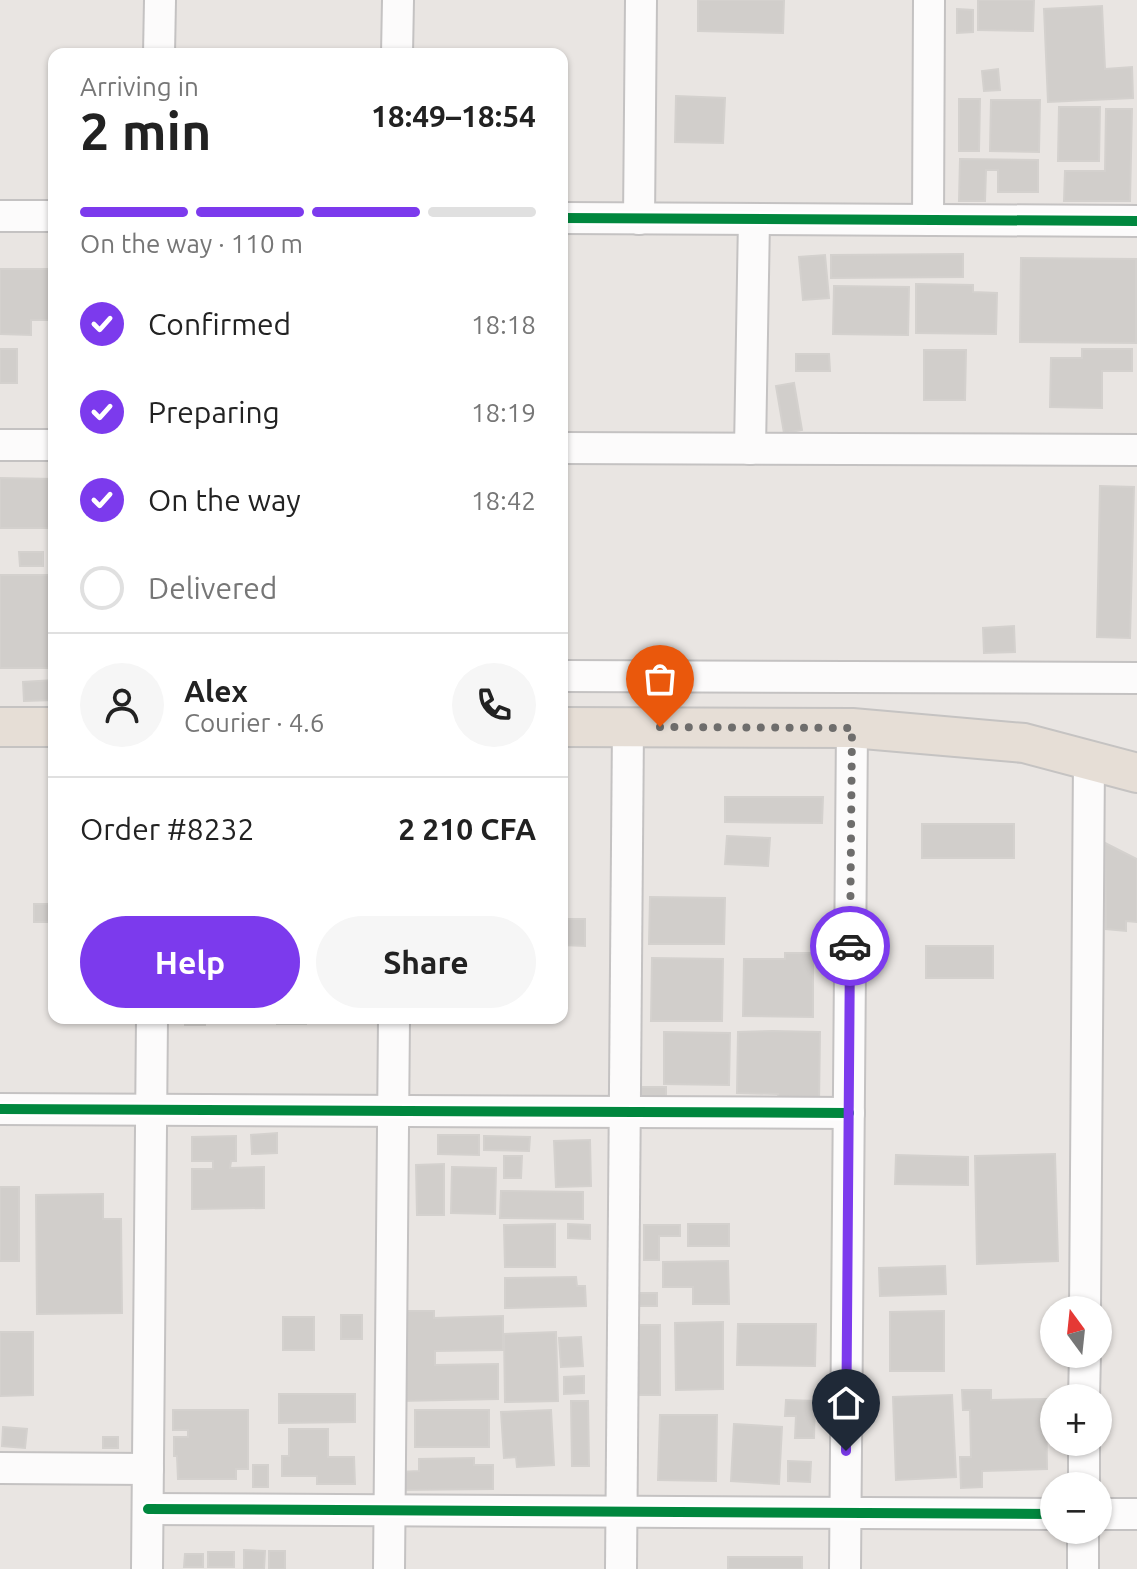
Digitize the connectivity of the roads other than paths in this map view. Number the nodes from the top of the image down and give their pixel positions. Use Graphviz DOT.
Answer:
graph roads {
  1 [pos="160,0"];
  2 [pos="398,0"];
  3 [pos="641,0"];
  4 [pos="929,0"];
  5 [pos="159,48"];
  6 [pos="397,48"];
  7 [pos="0,216"];
  8 [pos="48,216"];
  9 [pos="568,218"];
  10 [pos="639,219"];
  11 [pos="754,219"];
  12 [pos="928,220"];
  13 [pos="1137,221"];
  14 [pos="0,445"];
  15 [pos="48,445"];
  16 [pos="568,448"];
  17 [pos="750,449"];
  18 [pos="1137,450"];
  19 [pos="568,676"];
  20 [pos="1137,678"];
  21 [pos="0,727"];
  22 [pos="48,727"];
  23 [pos="568,727"];
  24 [pos="628,727"];
  25 [pos="852,728"];
  26 [pos="1089,759"];
  27 [pos="1137,773"];
  28 [pos="152,1024"];
  29 [pos="394,1024"];
  30 [pos="0,1109"];
  31 [pos="151,1110"];
  32 [pos="393,1111"];
  33 [pos="625,1112"];
  34 [pos="849,1113"];
  35 [pos="1085,1296"];
  36 [pos="0,1468"];
  37 [pos="148,1469"];
  38 [pos="148,1509"];
  39 [pos="390,1510"];
  40 [pos="622,1512"];
  41 [pos="846,1513"];
  42 [pos="1040,1514"];
  43 [pos="1112,1514"];
  44 [pos="1137,1514"];
  45 [pos="1083,1544"];
  46 [pos="147,1569"];
  47 [pos="389,1569"];
  48 [pos="621,1569"];
  49 [pos="845,1569"];
  50 [pos="1083,1569"];
  1 -- 5 [label="street"];
  2 -- 6 [label="street"];
  3 -- 10 [label="street"];
  4 -- 12 [label="street"];
  7 -- 8 [label="street"];
  9 -- 10 [label="street"];
  10 -- 11 [label="street"];
  11 -- 12 [label="street"];
  11 -- 17 [label="street"];
  12 -- 13 [label="street"];
  14 -- 15 [label="street"];
  16 -- 17 [label="street"];
  17 -- 18 [label="street"];
  19 -- 20 [label="street"];
  21 -- 22 [label="main road"];
  23 -- 24 [label="main road"];
  24 -- 25 [label="main road"];
  24 -- 33 [label="street"];
  25 -- 26 [label="main road"];
  25 -- 34 [label="street"];
  26 -- 27 [label="main road"];
  26 -- 35 [label="street"];
  28 -- 31 [label="street"];
  29 -- 32 [label="street"];
  30 -- 31 [label="street"];
  31 -- 32 [label="street"];
  31 -- 37 [label="street"];
  32 -- 33 [label="street"];
  32 -- 39 [label="street"];
  33 -- 34 [label="street"];
  33 -- 40 [label="street"];
  34 -- 41 [label="street"];
  36 -- 37 [label="street"];
  37 -- 38 [label="street"];
  38 -- 39 [label="street"];
  38 -- 46 [label="street"];
  39 -- 40 [label="street"];
  39 -- 47 [label="street"];
  40 -- 41 [label="street"];
  40 -- 48 [label="street"];
  41 -- 42 [label="street"];
  41 -- 49 [label="street"];
  43 -- 44 [label="street"];
  45 -- 50 [label="street"];
}
